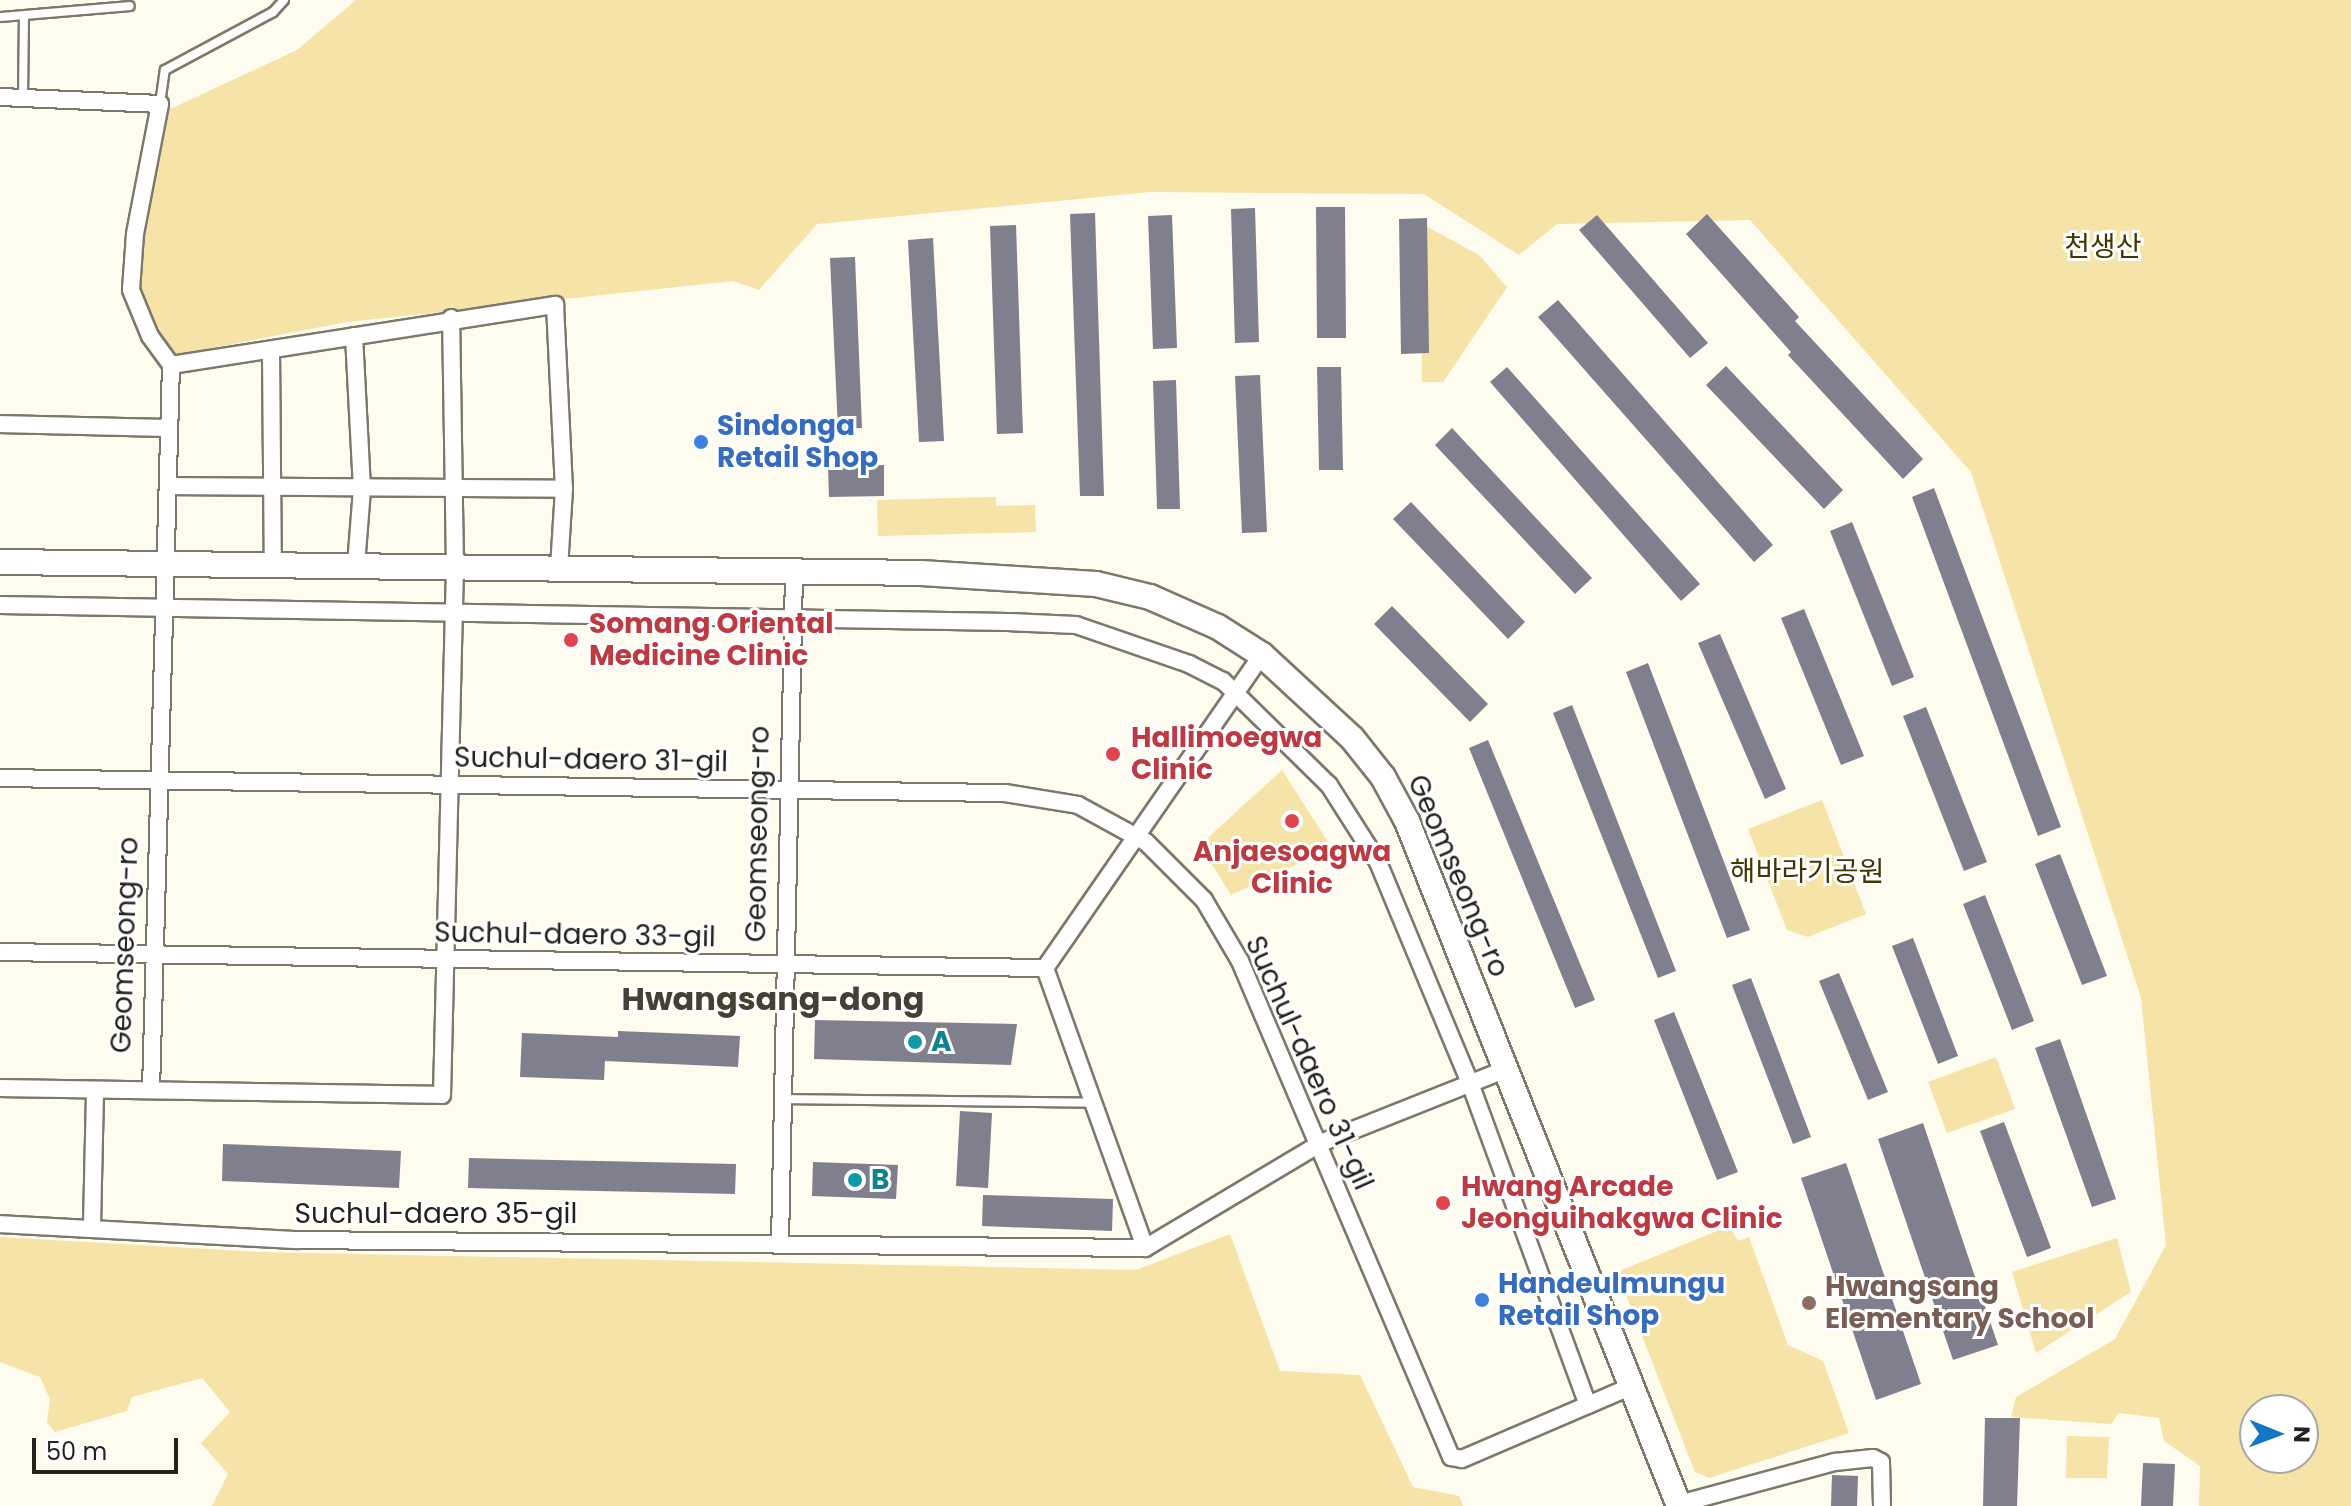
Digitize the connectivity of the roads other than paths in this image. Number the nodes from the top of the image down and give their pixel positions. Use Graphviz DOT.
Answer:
graph roads {
  1 [pos="284,0"];
  2 [pos="130,6"];
  3 [pos="24,16"];
  4 [pos="0,17"];
  5 [pos="0,97"];
  6 [pos="23,97"];
  7 [pos="160,104"];
  8 [pos="451,318"];
  9 [pos="354,336"];
  10 [pos="271,352"];
  11 [pos="171,365"];
  12 [pos="0,424"];
  13 [pos="169,428"];
  14 [pos="168,486"];
  15 [pos="272,489"];
  16 [pos="362,489"];
  17 [pos="564,489"];
  18 [pos="455,490"];
  19 [pos="0,562"];
  20 [pos="166,564"];
  21 [pos="273,565"];
  22 [pos="356,566"];
  23 [pos="455,567"];
  24 [pos="559,568"];
  25 [pos="794,571"];
  26 [pos="0,605"];
  27 [pos="164,606"];
  28 [pos="454,614"];
  29 [pos="793,618"];
  30 [pos="1262,655"];
  31 [pos="1234,692"];
  32 [pos="0,778"];
  33 [pos="160,779"];
  34 [pos="450,783"];
  35 [pos="789,789"];
  36 [pos="1136,836"];
  37 [pos="0,952"];
  38 [pos="155,954"];
  39 [pos="445,959"];
  40 [pos="786,964"];
  41 [pos="1045,968"];
  42 [pos="1506,1069"];
  43 [pos="1470,1083"];
  44 [pos="0,1088"];
  45 [pos="151,1088"];
  46 [pos="95,1090"];
  47 [pos="783,1099"];
  48 [pos="1096,1103"];
  49 [pos="1318,1145"];
  50 [pos="0,1224"];
  51 [pos="92,1225"];
  52 [pos="780,1242"];
  53 [pos="1145,1248"];
  54 [pos="1632,1386"];
  55 [pos="1588,1405"];
  56 [pos="1679,1505"];
  57 [pos="1882,1506"];
  1 -- 7 [label="lane"];
  2 -- 3 [label="lane"];
  3 -- 4 [label="lane"];
  3 -- 6 [label="lane"];
  5 -- 6 [label="street"];
  6 -- 7 [label="street"];
  7 -- 11 [label="street"];
  8 -- 9 [label="street"];
  8 -- 17 [label="street"];
  8 -- 18 [label="street"];
  9 -- 10 [label="street"];
  9 -- 16 [label="street"];
  10 -- 11 [label="street"];
  10 -- 15 [label="street"];
  11 -- 13 [label="street, Geomseong-ro"];
  12 -- 13 [label="street"];
  13 -- 14 [label="street, Geomseong-ro"];
  14 -- 15 [label="street"];
  14 -- 20 [label="street, Geomseong-ro"];
  15 -- 16 [label="street"];
  15 -- 21 [label="street"];
  16 -- 18 [label="street"];
  16 -- 22 [label="street"];
  17 -- 18 [label="street"];
  17 -- 24 [label="street"];
  18 -- 23 [label="street"];
  19 -- 20 [label="street, Geomseong-ro"];
  20 -- 21 [label="street, Geomseong-ro"];
  20 -- 27 [label="street, Geomseong-ro"];
  21 -- 22 [label="street, Geomseong-ro"];
  22 -- 23 [label="street, Geomseong-ro"];
  23 -- 24 [label="street, Geomseong-ro"];
  23 -- 28 [label="street"];
  24 -- 25 [label="street, Geomseong-ro"];
  25 -- 29 [label="street, Geomseong-ro"];
  25 -- 30 [label="street, Geomseong-ro"];
  26 -- 27 [label="street"];
  27 -- 28 [label="street"];
  27 -- 33 [label="street, Geomseong-ro"];
  28 -- 29 [label="street"];
  28 -- 34 [label="street"];
  29 -- 31 [label="street"];
  29 -- 35 [label="street, Geomseong-ro"];
  30 -- 31 [label="street"];
  30 -- 42 [label="street, Geomseong-ro"];
  31 -- 36 [label="street"];
  31 -- 43 [label="street"];
  32 -- 33 [label="street, Suchul-daero 31-gil"];
  33 -- 34 [label="street, Suchul-daero 31-gil"];
  33 -- 38 [label="street, Geomseong-ro"];
  34 -- 35 [label="street, Suchul-daero 31-gil"];
  34 -- 39 [label="street"];
  35 -- 36 [label="street, Suchul-daero 31-gil"];
  35 -- 40 [label="street, Geomseong-ro"];
  36 -- 41 [label="street"];
  36 -- 49 [label="street, Suchul-daero 31-gil"];
  37 -- 38 [label="street, Suchul-daero 33-gil"];
  38 -- 39 [label="street, Suchul-daero 33-gil"];
  38 -- 45 [label="street, Geomseong-ro"];
  39 -- 40 [label="street, Suchul-daero 33-gil"];
  39 -- 45 [label="street"];
  40 -- 41 [label="street, Suchul-daero 33-gil"];
  40 -- 47 [label="street, Geomseong-ro"];
  41 -- 48 [label="street"];
  42 -- 43 [label="street"];
  42 -- 54 [label="street, Geomseong-ro"];
  43 -- 49 [label="street"];
  43 -- 55 [label="street"];
  44 -- 46 [label="street"];
  45 -- 46 [label="street"];
  46 -- 51 [label="street"];
  47 -- 48 [label="lane"];
  47 -- 52 [label="street, Geomseong-ro"];
  48 -- 53 [label="street"];
  49 -- 53 [label="street"];
  49 -- 55 [label="street, Suchul-daero 31-gil"];
  50 -- 51 [label="street, Suchul-daero 35-gil"];
  51 -- 52 [label="street, Suchul-daero 35-gil"];
  52 -- 53 [label="street, Suchul-daero 35-gil"];
  54 -- 55 [label="street, Suchul-daero 31-gil"];
  54 -- 56 [label="street, Geomseong-ro"];
  56 -- 57 [label="street, Geomseong-ro"];
}
